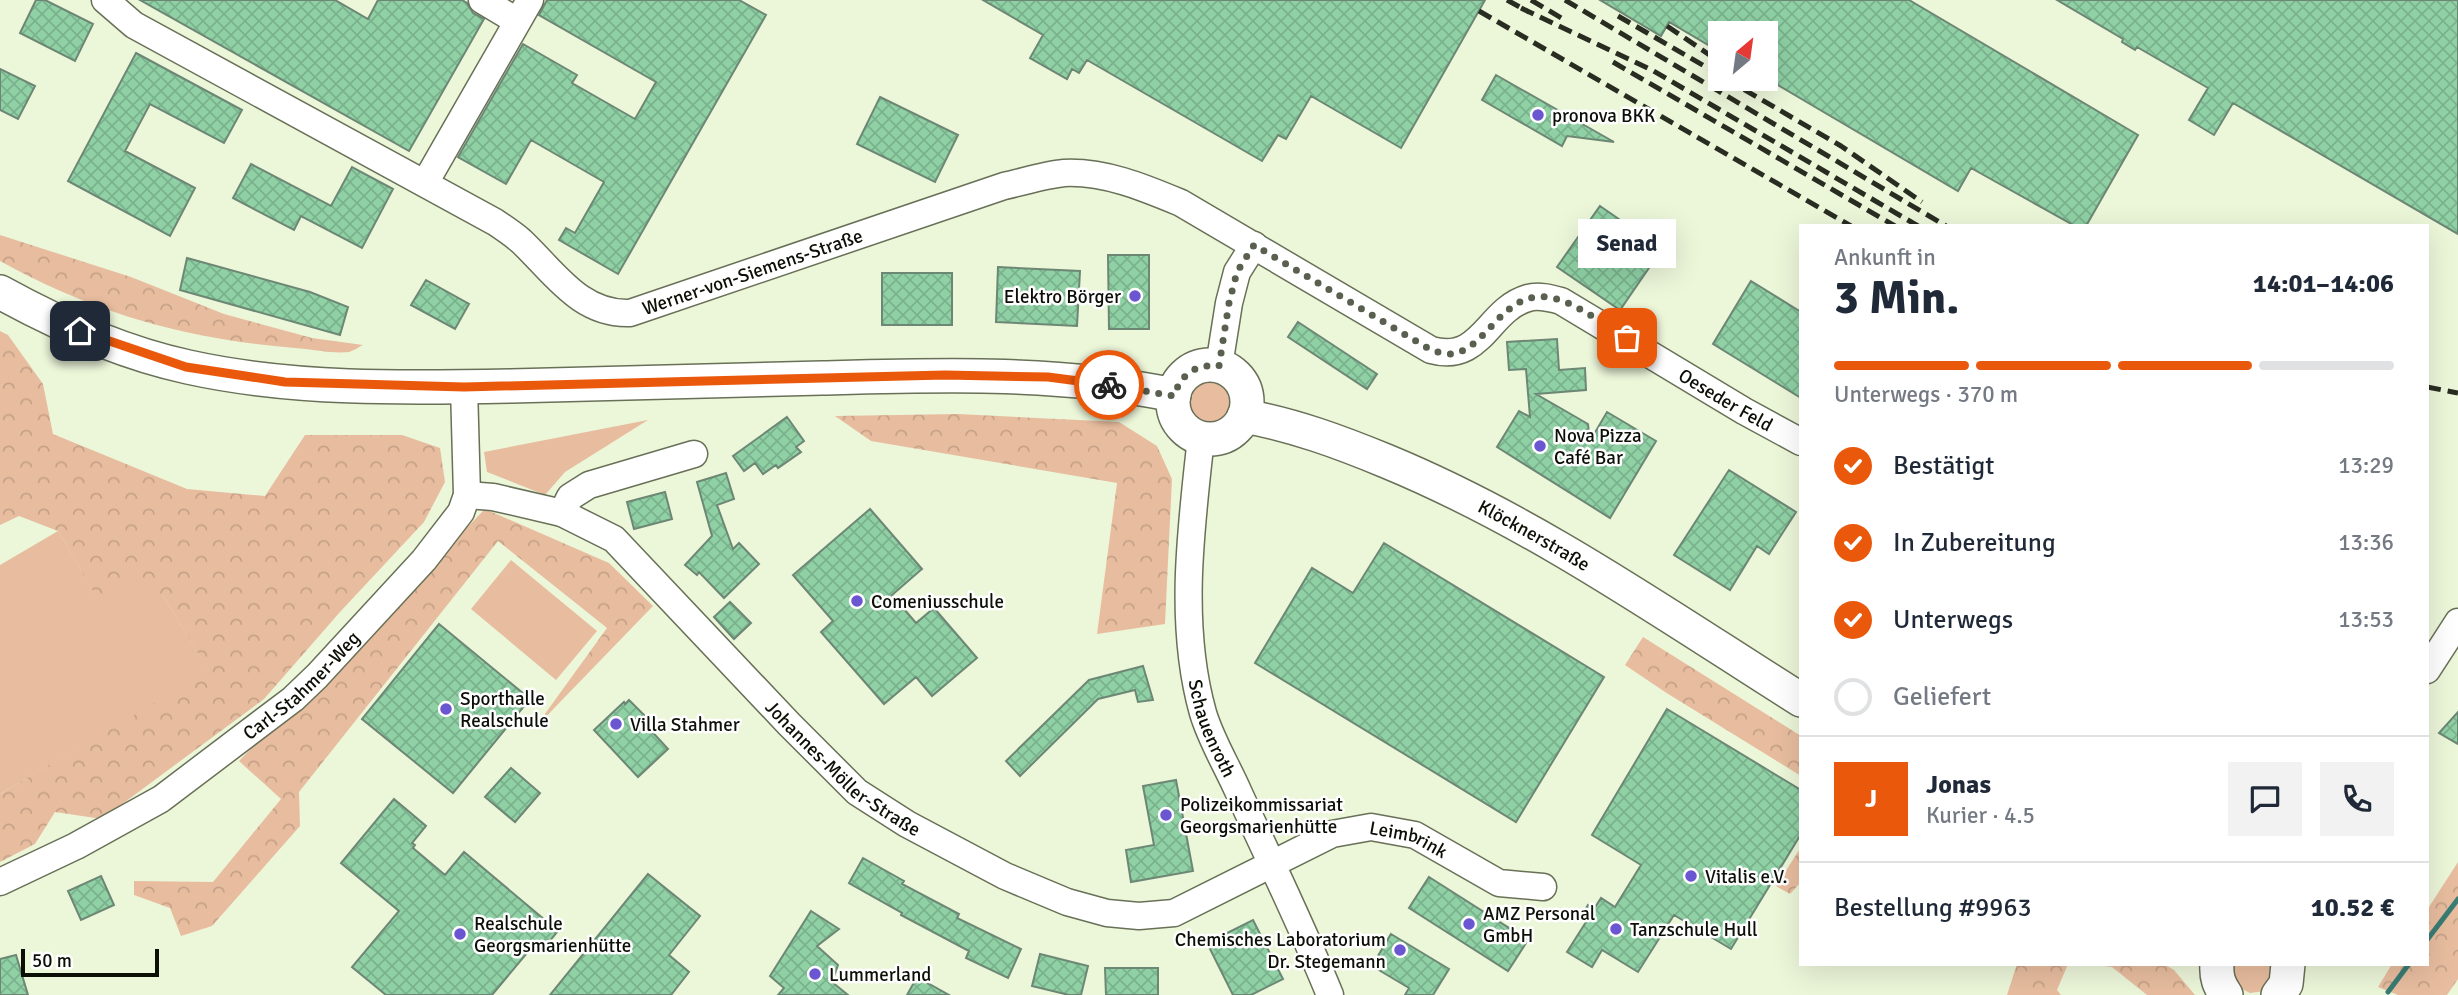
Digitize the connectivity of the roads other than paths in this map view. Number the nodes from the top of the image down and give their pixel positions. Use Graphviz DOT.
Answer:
graph roads {
  1 [pos="105,0"];
  2 [pos="482,0"];
  3 [pos="523,10"];
  4 [pos="425,183"];
  5 [pos="1254,245"];
  6 [pos="0,292"];
  7 [pos="1219,366"];
  8 [pos="464,387"];
  9 [pos="1174,396"];
  10 [pos="1245,405"];
  11 [pos="1201,438"];
  12 [pos="1799,441"];
  13 [pos="694,454"];
  14 [pos="467,495"];
  15 [pos="562,513"];
  16 [pos="1648,604"];
  17 [pos="2458,622"];
  18 [pos="1750,645"];
  19 [pos="2429,667"];
  20 [pos="1799,675"];
  21 [pos="1799,698"];
  22 [pos="1271,864"];
  23 [pos="0,882"];
  24 [pos="1543,887"];
  25 [pos="2217,966"];
  26 [pos="1330,995"];
  27 [pos="2226,995"];
  1 -- 4 [label="street, Werner-von-Siemens-Straße"];
  2 -- 3 [label="street"];
  3 -- 4 [label="street"];
  4 -- 5 [label="street, Werner-von-Siemens-Straße"];
  5 -- 7 [label="street"];
  5 -- 12 [label="street, Oeseder Feld"];
  6 -- 8 [label="main road"];
  7 -- 9 [label="main road"];
  7 -- 10 [label="main road"];
  8 -- 9 [label="main road"];
  8 -- 14 [label="street, Carl-Stahmer-Weg"];
  9 -- 11 [label="main road"];
  10 -- 11 [label="main road"];
  10 -- 16 [label="main road, Klöcknerstraße"];
  10 -- 18 [label="main road, Klöcknerstraße"];
  11 -- 22 [label="street, Schauenroth"];
  13 -- 15 [label="street"];
  14 -- 15 [label="street, Johannes-Möller-Straße"];
  14 -- 23 [label="street, Carl-Stahmer-Weg"];
  15 -- 22 [label="street, Johannes-Möller-Straße"];
  16 -- 18 [label="main road"];
  16 -- 21 [label="main road, Klöcknerstraße"];
  17 -- 19 [label="street"];
  18 -- 20 [label="main road, Klöcknerstraße"];
  22 -- 24 [label="street, Leimbrink"];
  22 -- 26 [label="street, Schauenroth"];
  25 -- 27 [label="main road"];
}
